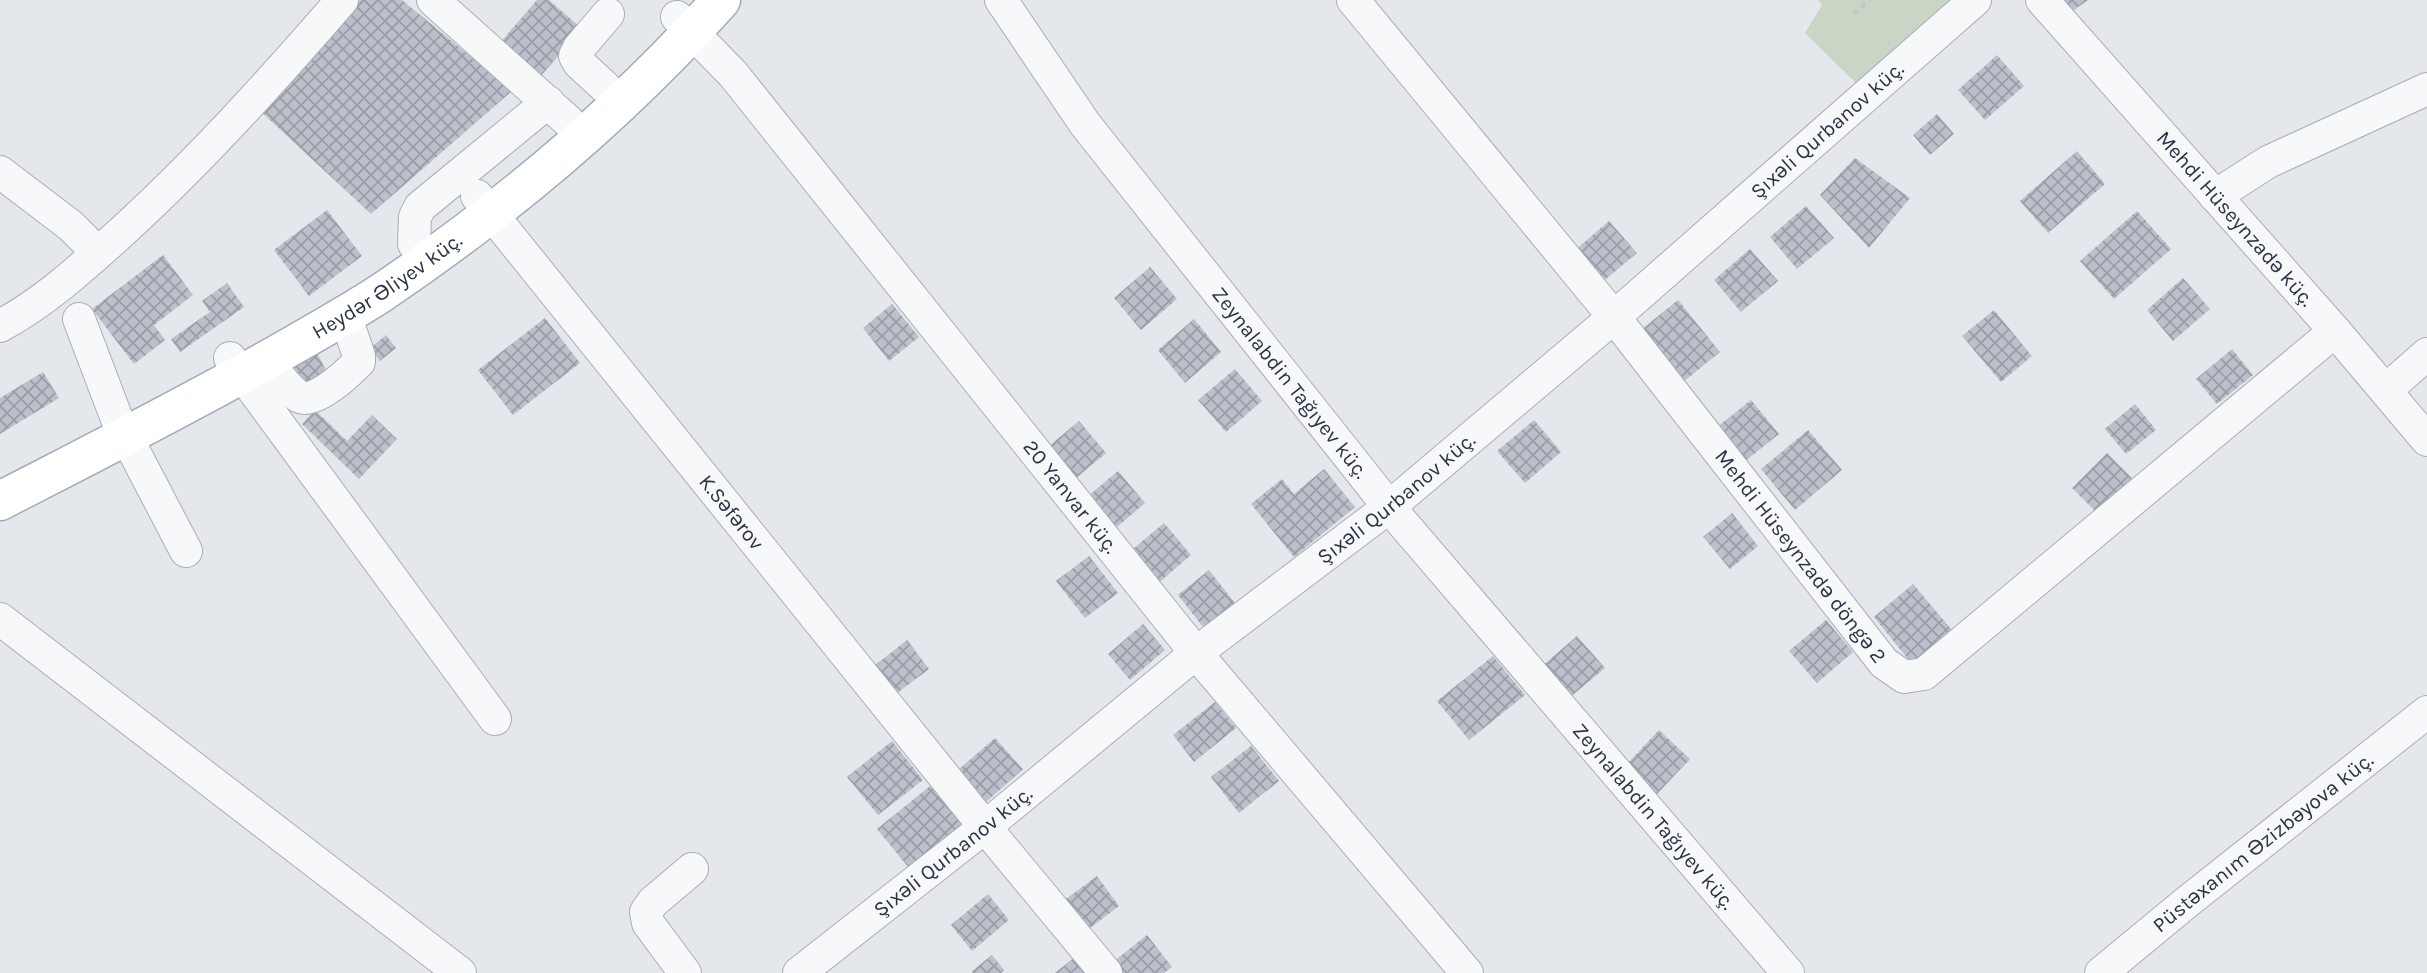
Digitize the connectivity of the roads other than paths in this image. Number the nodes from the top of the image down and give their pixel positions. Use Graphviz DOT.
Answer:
graph roads {
  1 [pos="342,0"];
  2 [pos="433,0"];
  3 [pos="721,0"];
  4 [pos="1001,0"];
  5 [pos="1353,0"];
  6 [pos="1975,0"];
  7 [pos="2042,0"];
  8 [pos="608,14"];
  9 [pos="688,16"];
  10 [pos="605,87"];
  11 [pos="2427,89"];
  12 [pos="558,112"];
  13 [pos="0,172"];
  14 [pos="2215,196"];
  15 [pos="484,204"];
  16 [pos="414,244"];
  17 [pos="98,253"];
  18 [pos="345,315"];
  19 [pos="1614,317"];
  20 [pos="79,319"];
  21 [pos="0,326"];
  22 [pos="2335,331"];
  23 [pos="2427,354"];
  24 [pos="246,364"];
  25 [pos="2386,390"];
  26 [pos="121,428"];
  27 [pos="2427,440"];
  28 [pos="0,479"];
  29 [pos="0,500"];
  30 [pos="1389,507"];
  31 [pos="186,551"];
  32 [pos="0,619"];
  33 [pos="1196,653"];
  34 [pos="2427,712"];
  35 [pos="495,719"];
  36 [pos="985,827"];
  37 [pos="692,869"];
  38 [pos="460,973"];
  39 [pos="685,973"];
  40 [pos="799,973"];
  41 [pos="1105,973"];
  42 [pos="1467,973"];
  43 [pos="1788,973"];
  44 [pos="2101,973"];
  1 -- 17 [label="street"];
  2 -- 12 [label="street"];
  3 -- 9 [label="main road, Heydər Əliyev küç."];
  4 -- 30 [label="street, Zeynalabdin Tağıyev küç."];
  5 -- 19 [label="street, Mehdi Hüseynzadə döngə 2"];
  6 -- 19 [label="street, Şıxəli Qurbanov küç."];
  7 -- 14 [label="street, Mehdi Hüseynzadə küç."];
  8 -- 10 [label="street"];
  9 -- 10 [label="main road, Heydər Əliyev küç."];
  9 -- 15 [label="main road, Heydər Əliyev küç."];
  9 -- 33 [label="street, 20 Yanvar küç."];
  10 -- 12 [label="main road, Heydər Əliyev küç."];
  11 -- 14 [label="street"];
  12 -- 15 [label="main road, Heydər Əliyev küç."];
  12 -- 16 [label="street"];
  13 -- 17 [label="street"];
  14 -- 22 [label="street, Mehdi Hüseynzadə küç."];
  15 -- 16 [label="main road, Heydər Əliyev küç."];
  15 -- 18 [label="main road, Heydər Əliyev küç."];
  15 -- 36 [label="street, K.Səfərov"];
  16 -- 24 [label="main road, Heydər Əliyev küç."];
  17 -- 21 [label="street"];
  18 -- 24 [label="main road, Heydər Əliyev küç."];
  18 -- 24 [label="street"];
  19 -- 22 [label="street, Mehdi Hüseynzadə döngə 2"];
  19 -- 30 [label="street, Şıxəli Qurbanov küç."];
  20 -- 26 [label="street"];
  22 -- 25 [label="street, Mehdi Hüseynzadə küç."];
  23 -- 25 [label="street"];
  24 -- 26 [label="main road, Heydər Əliyev küç."];
  24 -- 35 [label="street"];
  25 -- 27 [label="street, Mehdi Hüseynzadə küç."];
  26 -- 28 [label="main road, Heydər Əliyev küç."];
  26 -- 29 [label="main road, Heydər Əliyev küç."];
  26 -- 31 [label="street"];
  30 -- 33 [label="street, Şıxəli Qurbanov küç."];
  30 -- 43 [label="street, Zeynalabdin Tağıyev küç."];
  32 -- 38 [label="street"];
  33 -- 36 [label="street, Şıxəli Qurbanov küç."];
  33 -- 42 [label="street, 20 Yanvar küç."];
  34 -- 44 [label="street, Püstəxanım Əzizbəyova küç."];
  36 -- 40 [label="street, Şıxəli Qurbanov küç."];
  36 -- 41 [label="street, K.Səfərov"];
  37 -- 39 [label="street"];
}
